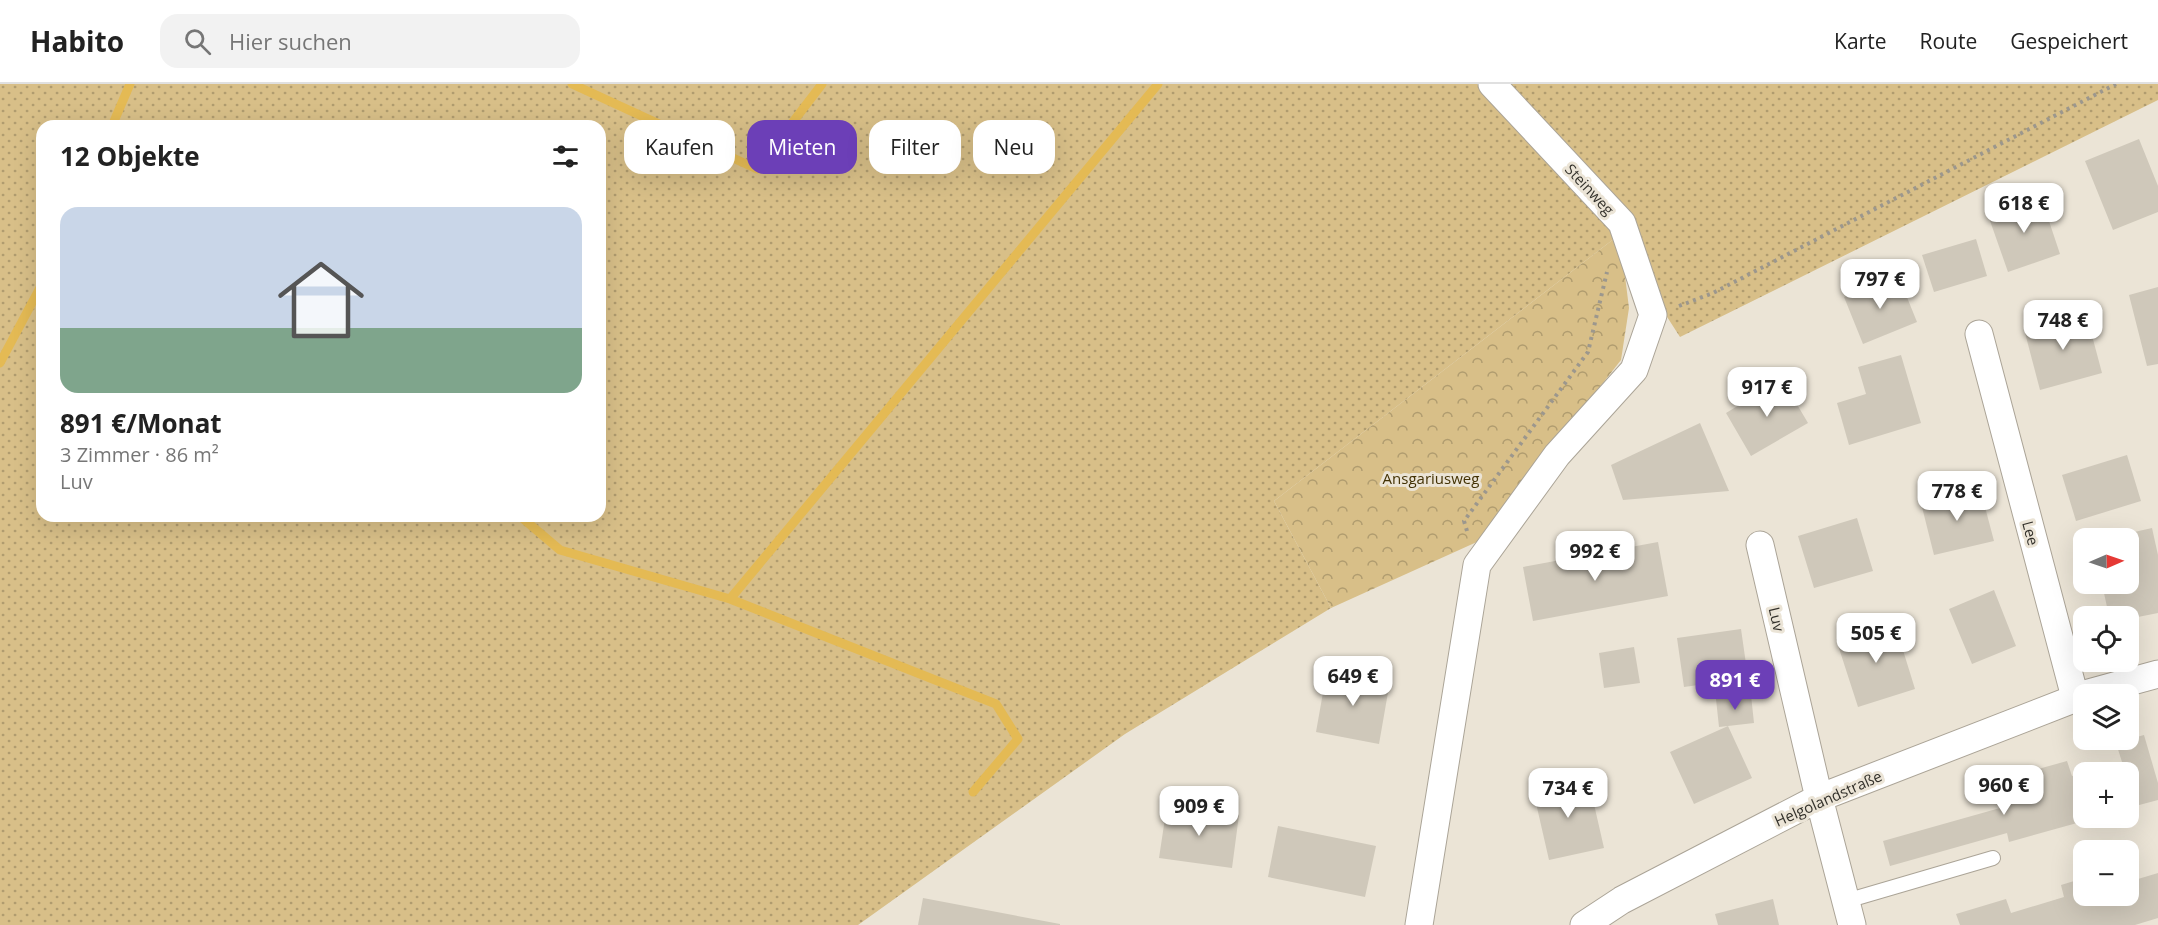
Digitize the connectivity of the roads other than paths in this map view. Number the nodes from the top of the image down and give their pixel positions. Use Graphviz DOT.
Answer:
graph roads {
  1 [pos="1492,84"];
  2 [pos="1979,334"];
  3 [pos="1760,545"];
  4 [pos="2158,674"];
  5 [pos="2078,684"];
  6 [pos="2123,684"];
  7 [pos="2073,699"];
  8 [pos="1819,798"];
  9 [pos="1993,858"];
  10 [pos="1849,913"];
  11 [pos="1419,925"];
  12 [pos="1584,925"];
  1 -- 11 [label="street, Steinweg"];
  2 -- 5 [label="street, Lee"];
  3 -- 8 [label="street, Luv"];
  4 -- 6 [label="street, Helgolandstraße"];
  7 -- 8 [label="street, Helgolandstraße"];
  8 -- 10 [label="street, Luv"];
  8 -- 12 [label="street, Helgolandstraße"];
  9 -- 10 [label="lane"];
}
